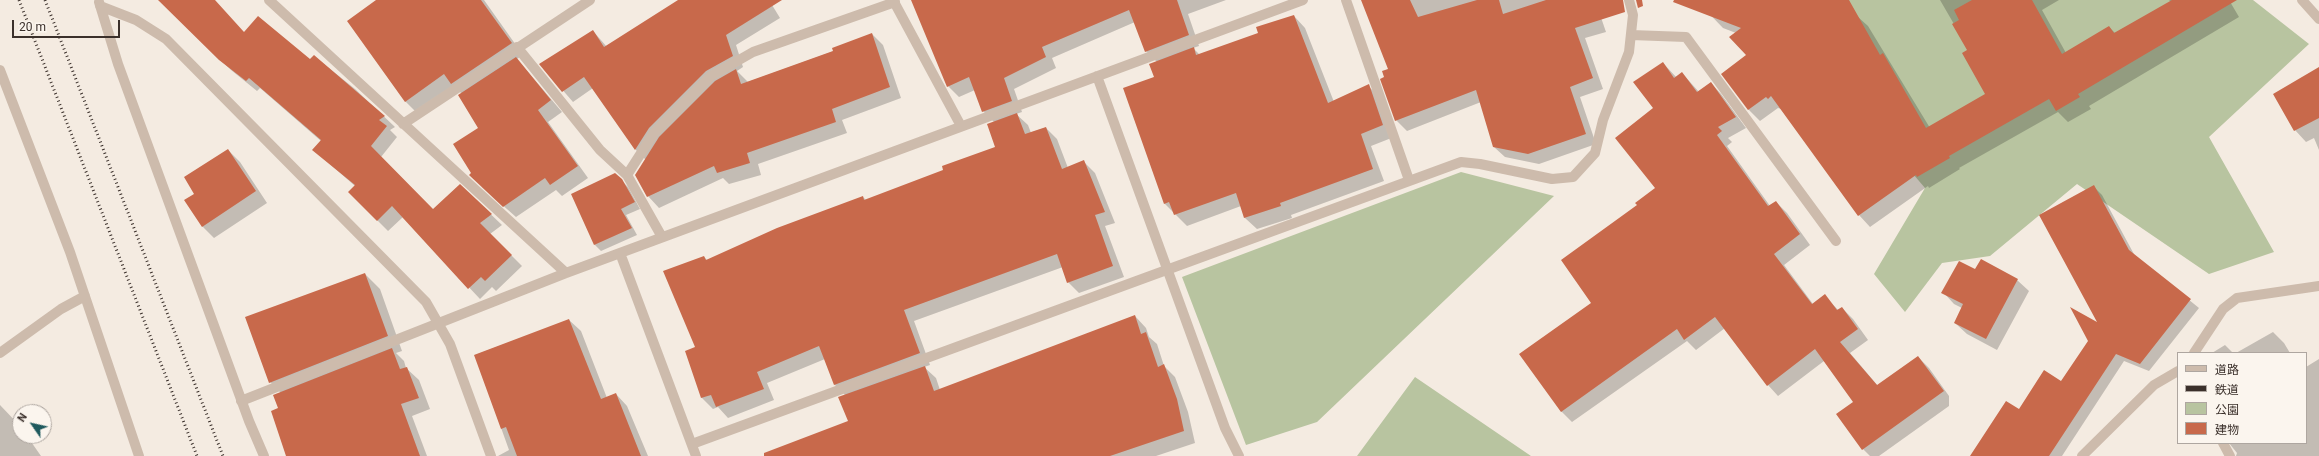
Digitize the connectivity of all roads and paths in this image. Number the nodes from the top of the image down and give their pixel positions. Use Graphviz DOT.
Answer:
graph roads {
  1 [pos="110,0"];
  2 [pos="269,0"];
  3 [pos="590,0"];
  4 [pos="1303,0"];
  5 [pos="1346,0"];
  6 [pos="1629,0"];
  7 [pos="2302,0"];
  8 [pos="894,1"];
  9 [pos="99,3"];
  10 [pos="2319,19"];
  11 [pos="1631,35"];
  12 [pos="517,47"];
  13 [pos="0,70"];
  14 [pos="1097,76"];
  15 [pos="403,124"];
  16 [pos="961,126"];
  17 [pos="627,175"];
  18 [pos="1409,180"];
  19 [pos="662,238"];
  20 [pos="1836,241"];
  21 [pos="620,254"];
  22 [pos="1167,269"];
  23 [pos="566,273"];
  24 [pos="2319,286"];
  25 [pos="85,296"];
  26 [pos="438,324"];
  27 [pos="2195,352"];
  28 [pos="0,353"];
  29 [pos="2177,372"];
  30 [pos="241,401"];
  31 [pos="692,444"];
  32 [pos="2224,444"];
  33 [pos="139,456"];
  34 [pos="264,456"];
  35 [pos="491,456"];
  36 [pos="696,456"];
  37 [pos="1239,456"];
  38 [pos="2082,456"];
  39 [pos="2230,456"];
  1 -- 9 [label="street"];
  2 -- 15 [label="street"];
  3 -- 12 [label="street"];
  4 -- 14 [label="street"];
  5 -- 18 [label="street"];
  6 -- 11 [label="street"];
  7 -- 10 [label="street"];
  8 -- 16 [label="street"];
  8 -- 17 [label="street"];
  9 -- 26 [label="street"];
  9 -- 30 [label="street"];
  11 -- 18 [label="street"];
  11 -- 20 [label="street"];
  12 -- 15 [label="street"];
  12 -- 17 [label="street"];
  13 -- 25 [label="street"];
  14 -- 16 [label="street"];
  14 -- 22 [label="street"];
  15 -- 23 [label="street"];
  16 -- 19 [label="street"];
  17 -- 19 [label="street"];
  18 -- 22 [label="street"];
  19 -- 21 [label="street"];
  21 -- 23 [label="street"];
  21 -- 31 [label="street"];
  22 -- 31 [label="street"];
  22 -- 37 [label="street"];
  23 -- 26 [label="street"];
  24 -- 27 [label="street"];
  25 -- 28 [label="street"];
  25 -- 33 [label="street"];
  26 -- 30 [label="street"];
  26 -- 35 [label="street"];
  29 -- 38 [label="street"];
  30 -- 34 [label="street"];
  31 -- 36 [label="street"];
  32 -- 39 [label="street"];
}
